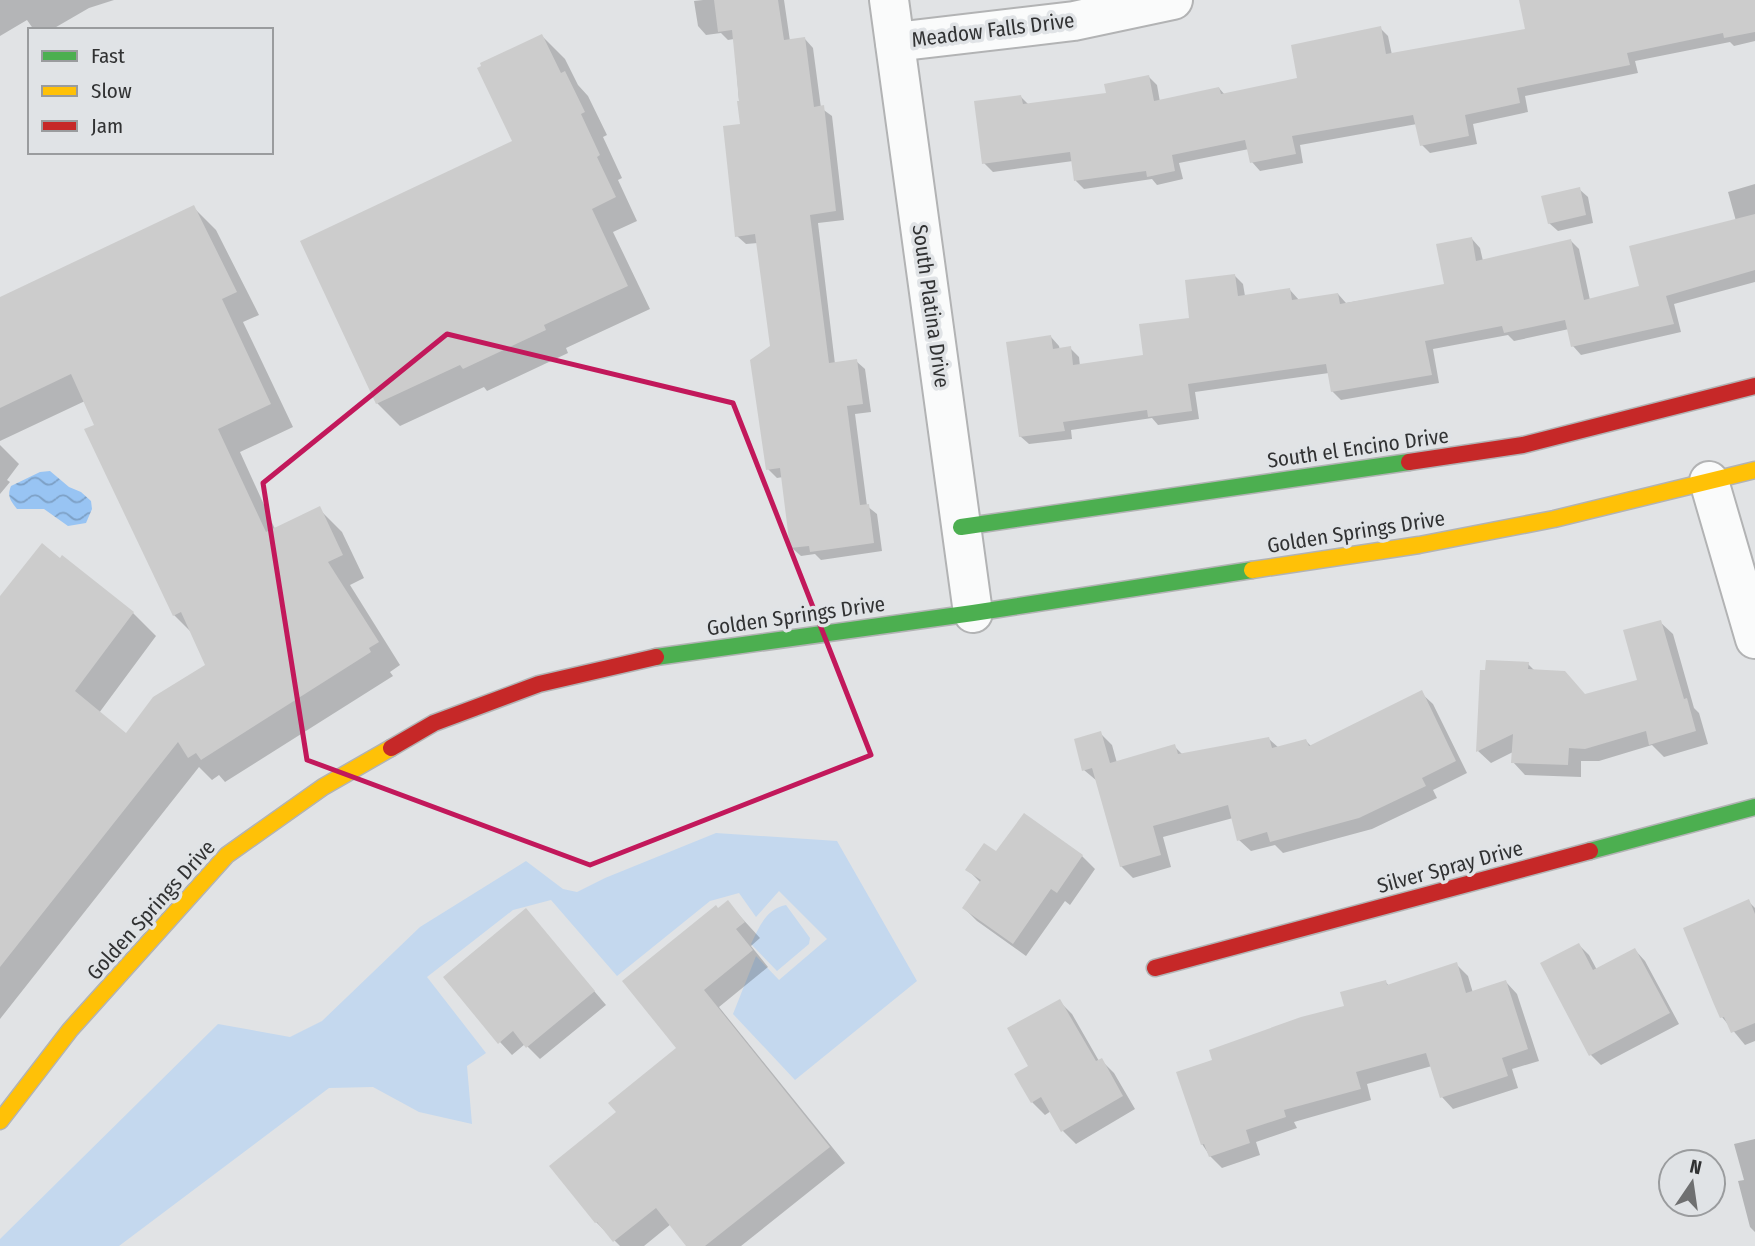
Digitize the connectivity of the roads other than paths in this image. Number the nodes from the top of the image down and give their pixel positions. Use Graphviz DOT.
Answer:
graph roads {
  1 [pos="889,0"];
  2 [pos="1174,0"];
  3 [pos="895,42"];
  4 [pos="1755,386"];
  5 [pos="1755,470"];
  6 [pos="1709,481"];
  7 [pos="961,527"];
  8 [pos="973,612"];
  9 [pos="1755,639"];
  10 [pos="1755,807"];
  11 [pos="1155,968"];
  12 [pos="0,1121"];
  1 -- 3 [label="street, South Platina Drive"];
  2 -- 3 [label="street, Meadow Falls Drive"];
  3 -- 7 [label="street, South Platina Drive"];
  4 -- 7 [label="main road, South el Encino Drive"];
  5 -- 6 [label="main road, Golden Springs Drive"];
  6 -- 8 [label="main road, Golden Springs Drive"];
  6 -- 9 [label="street"];
  7 -- 8 [label="street, South Platina Drive"];
  8 -- 12 [label="main road, Golden Springs Drive"];
  10 -- 11 [label="main road, Silver Spray Drive"];
}
